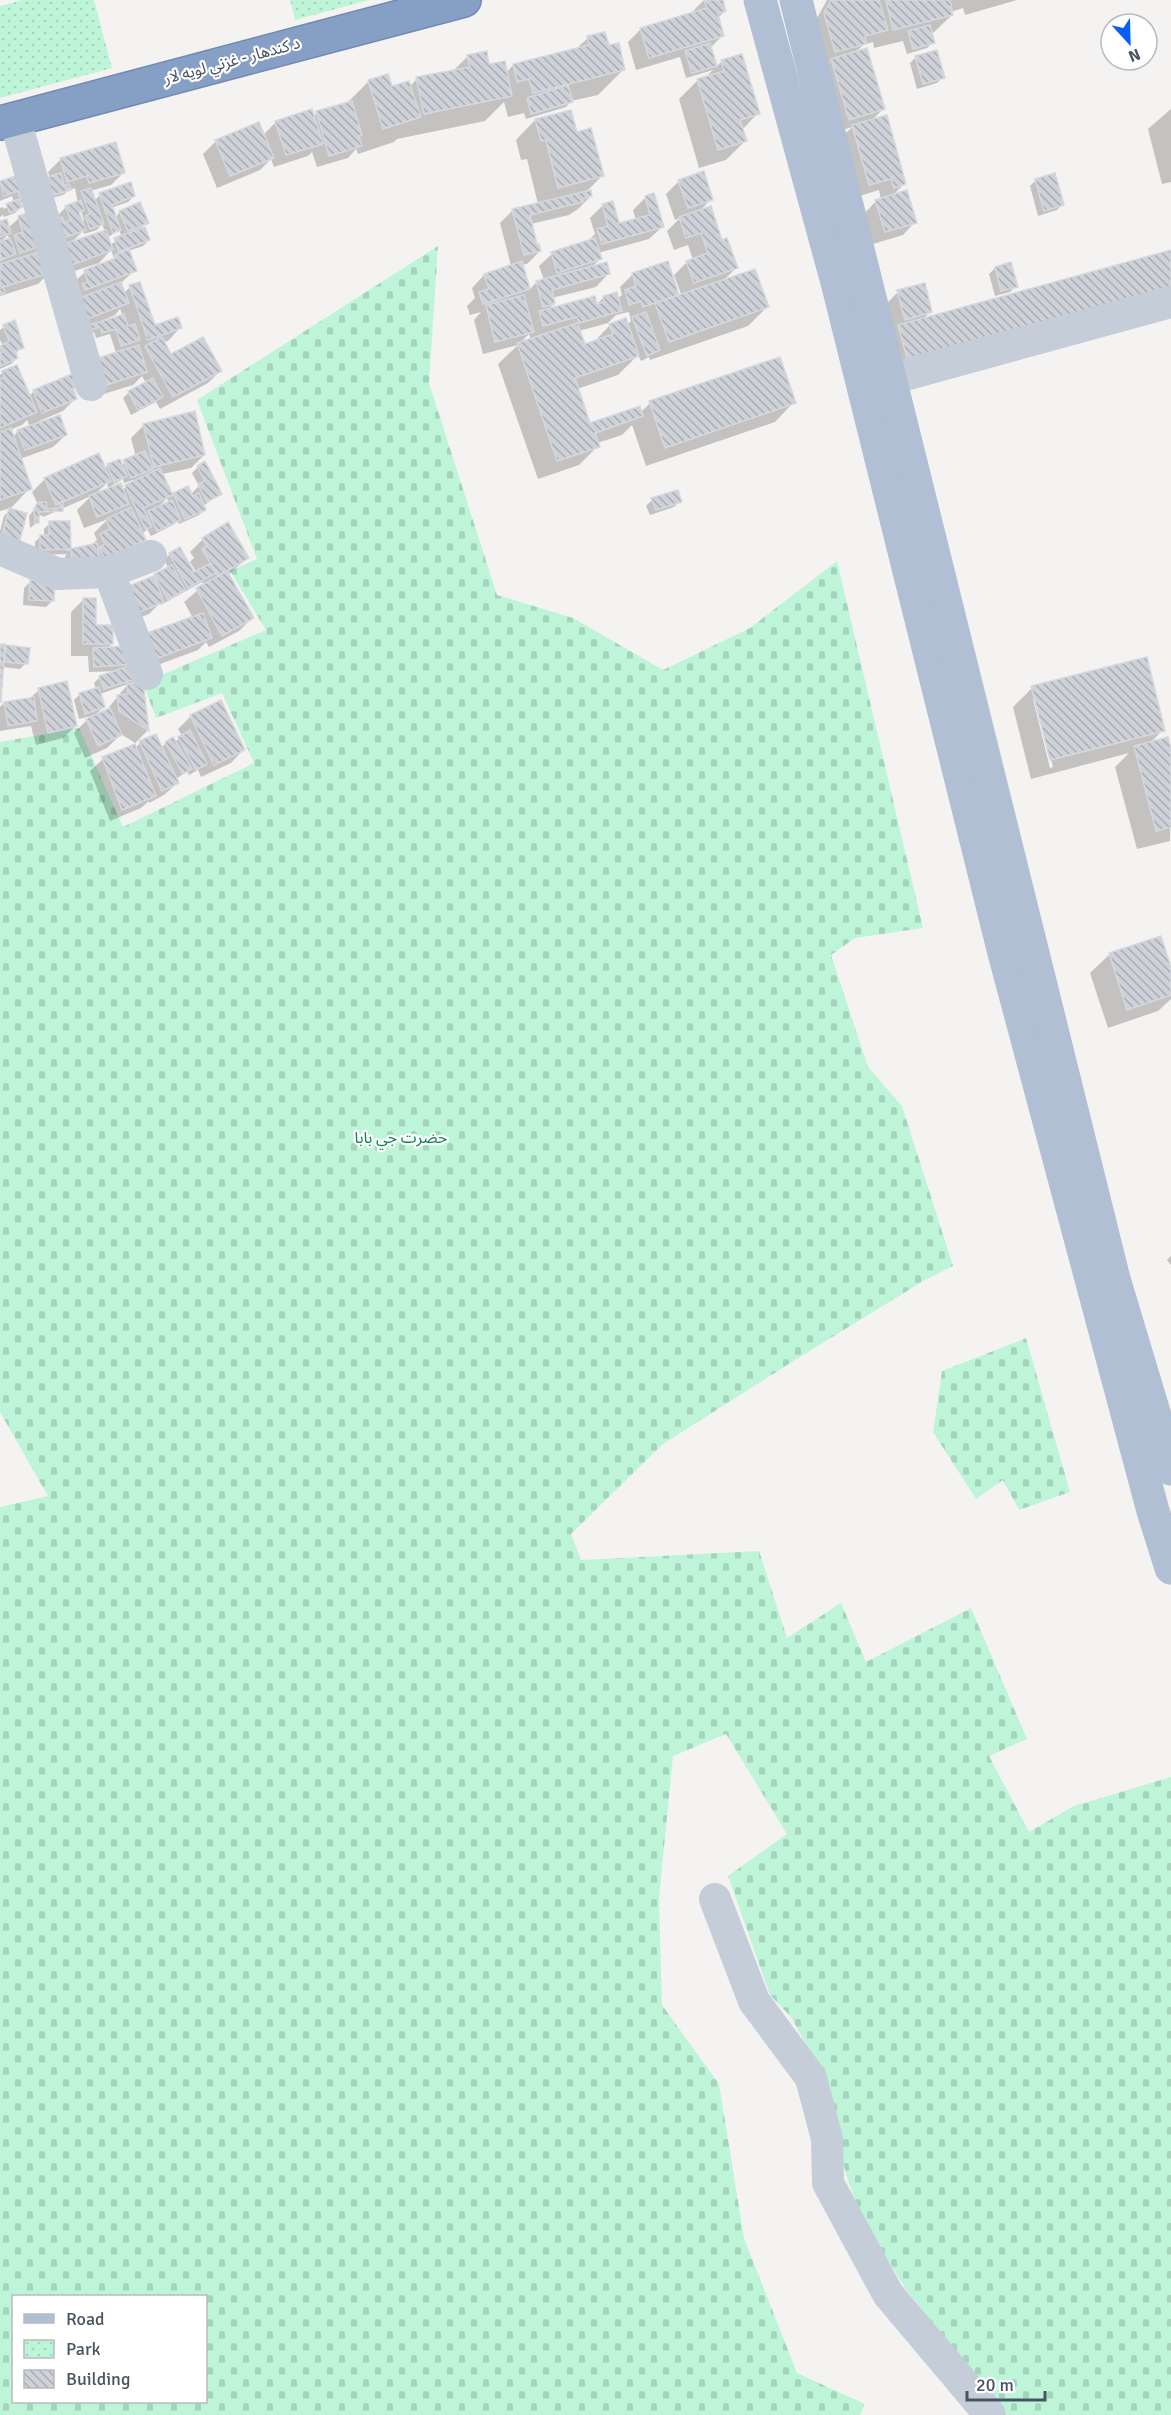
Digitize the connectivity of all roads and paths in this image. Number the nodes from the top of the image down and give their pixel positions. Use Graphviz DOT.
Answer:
graph roads {
  1 [pos="464,0"];
  2 [pos="760,0"];
  3 [pos="795,0"];
  4 [pos="8,121"];
  5 [pos="852,283"];
  6 [pos="1171,302"];
  7 [pos="890,379"];
  8 [pos="91,386"];
  9 [pos="0,549"];
  10 [pos="151,556"];
  11 [pos="109,572"];
  12 [pos="147,674"];
  13 [pos="1171,1469"];
  14 [pos="1164,1522"];
  15 [pos="1171,1568"];
  16 [pos="715,1899"];
  17 [pos="990,2415"];
  1 -- 4 [label="highway, د کندهار - غزني لويه لار"];
  2 -- 5 [label="main road"];
  3 -- 5 [label="main road"];
  4 -- 8 [label="street"];
  5 -- 7 [label="main road"];
  5 -- 14 [label="main road"];
  6 -- 7 [label="street"];
  7 -- 13 [label="main road"];
  9 -- 11 [label="street"];
  10 -- 11 [label="street"];
  11 -- 12 [label="street"];
  14 -- 15 [label="main road"];
  16 -- 17 [label="street"];
}
